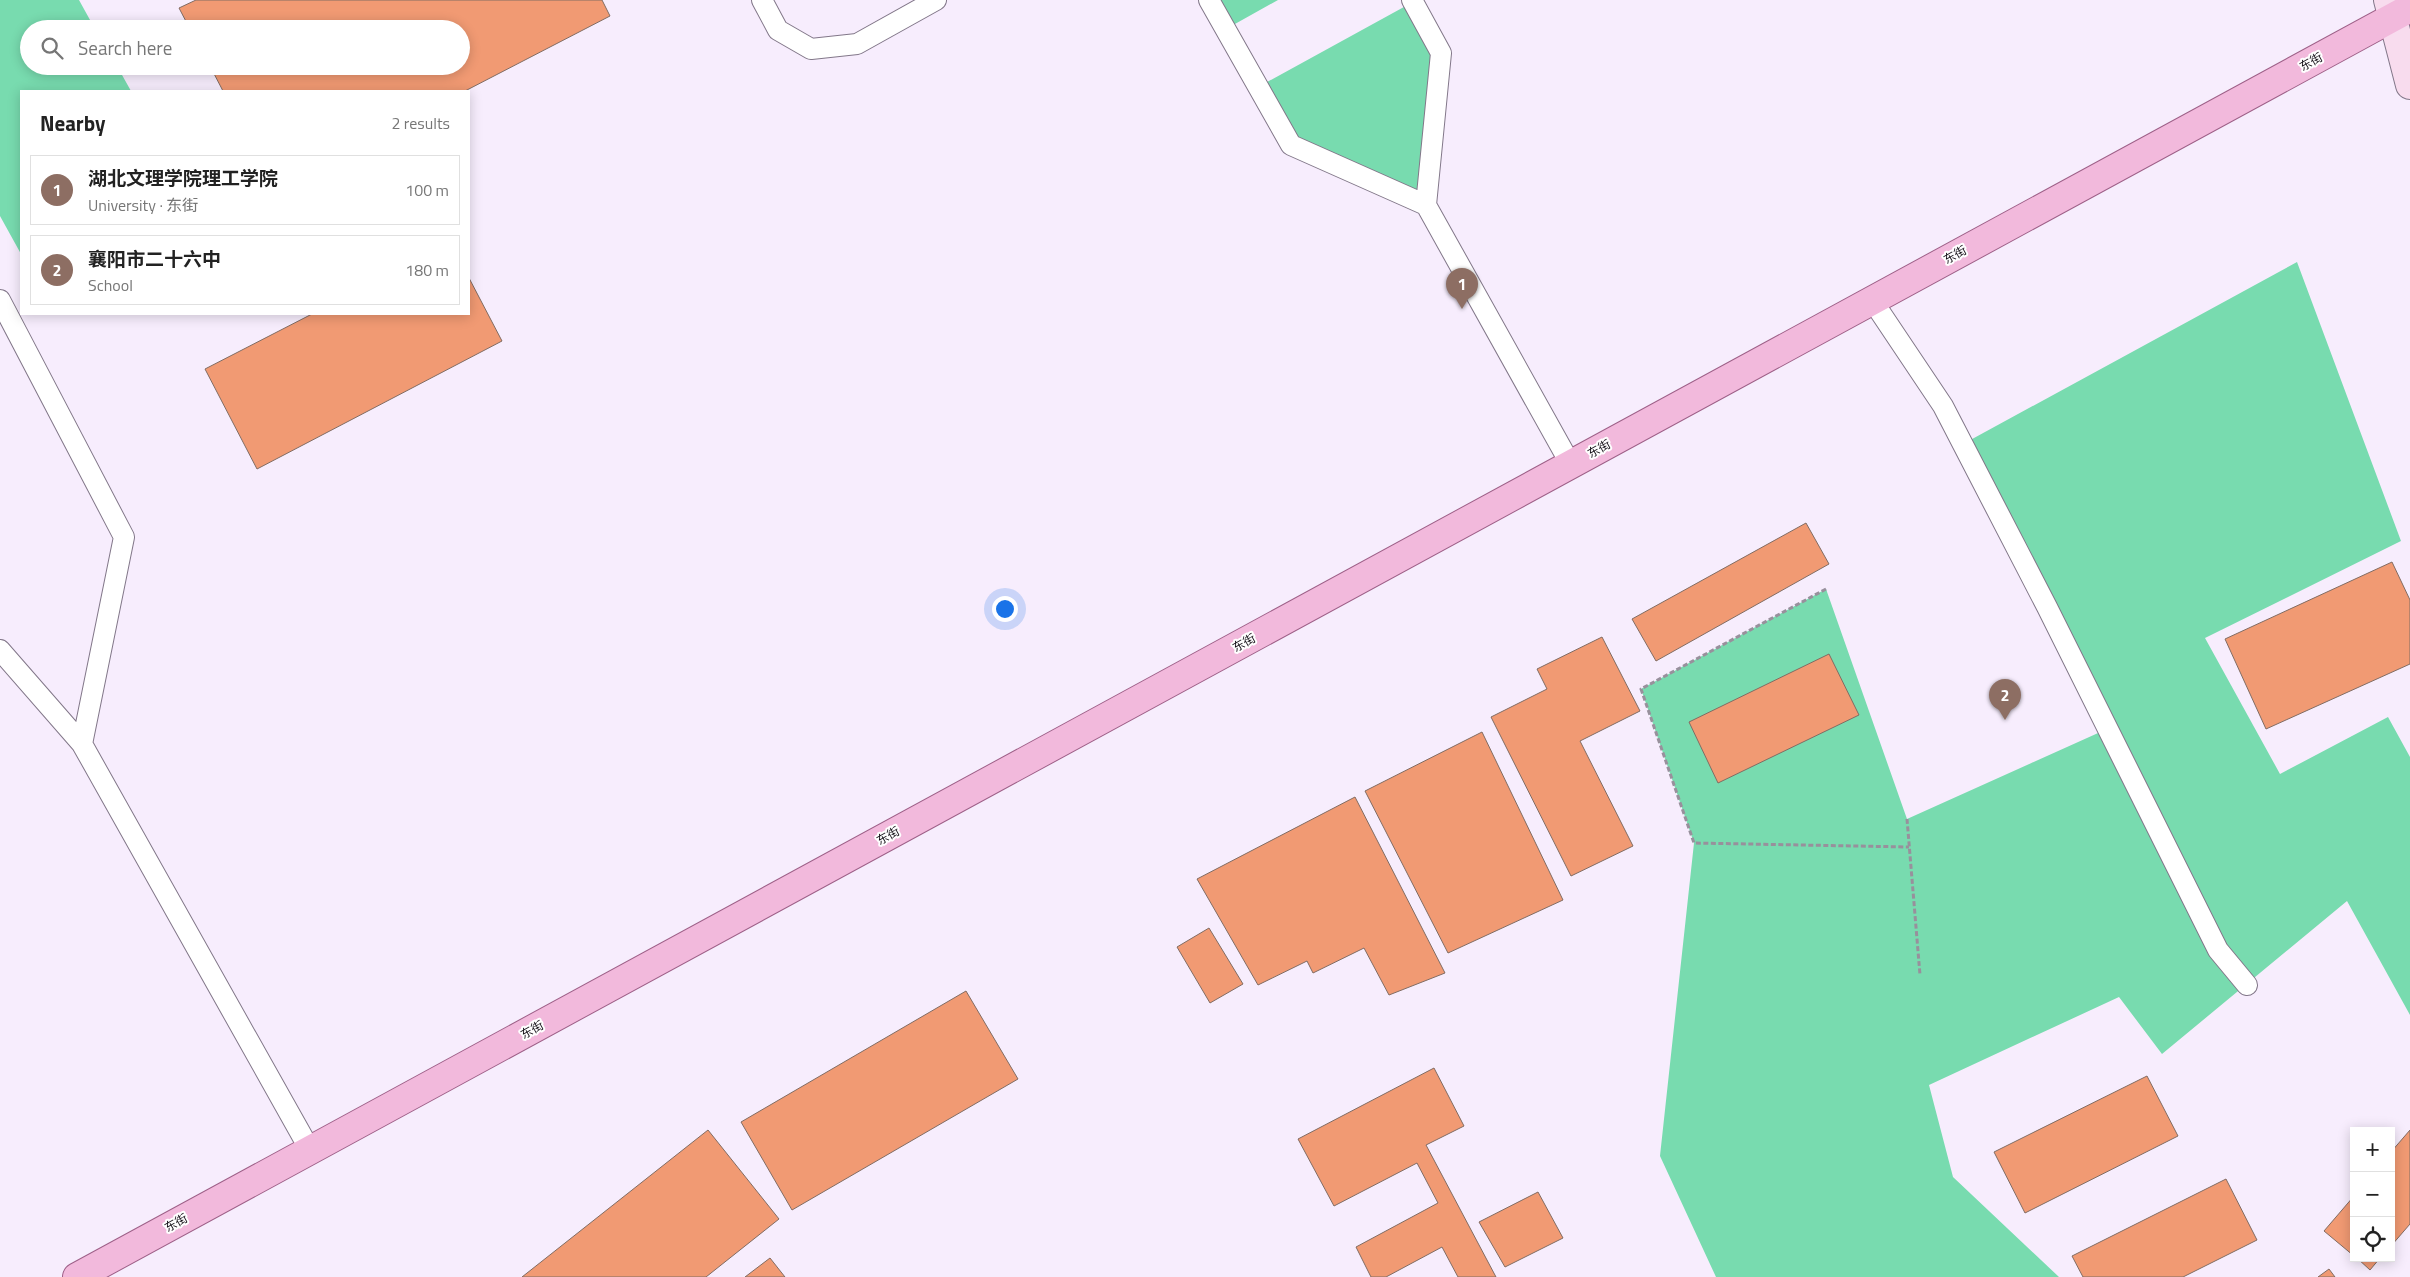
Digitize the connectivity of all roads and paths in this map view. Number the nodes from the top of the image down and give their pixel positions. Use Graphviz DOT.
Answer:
graph roads {
  1 [pos="762,0"];
  2 [pos="936,0"];
  3 [pos="1209,0"];
  4 [pos="1412,0"];
  5 [pos="2397,9"];
  6 [pos="2410,85"];
  7 [pos="1426,205"];
  8 [pos="0,300"];
  9 [pos="1872,300"];
  10 [pos="1571,464"];
  11 [pos="1826,589"];
  12 [pos="0,650"];
  13 [pos="82,744"];
  14 [pos="1907,820"];
  15 [pos="1909,847"];
  16 [pos="1920,975"];
  17 [pos="2247,985"];
  18 [pos="310,1150"];
  19 [pos="77,1277"];
  1 -- 2 [label="lane"];
  3 -- 7 [label="lane"];
  4 -- 7 [label="lane"];
  5 -- 6 [label="street"];
  5 -- 9 [label="main road, 东街"];
  7 -- 10 [label="lane"];
  8 -- 13 [label="lane"];
  9 -- 10 [label="main road, 东街"];
  9 -- 17 [label="lane"];
  10 -- 18 [label="main road, 东街"];
  11 -- 15 [label="path"];
  12 -- 13 [label="lane"];
  13 -- 18 [label="lane"];
  14 -- 15 [label="path"];
  15 -- 16 [label="path"];
  18 -- 19 [label="main road, 东街"];
}
